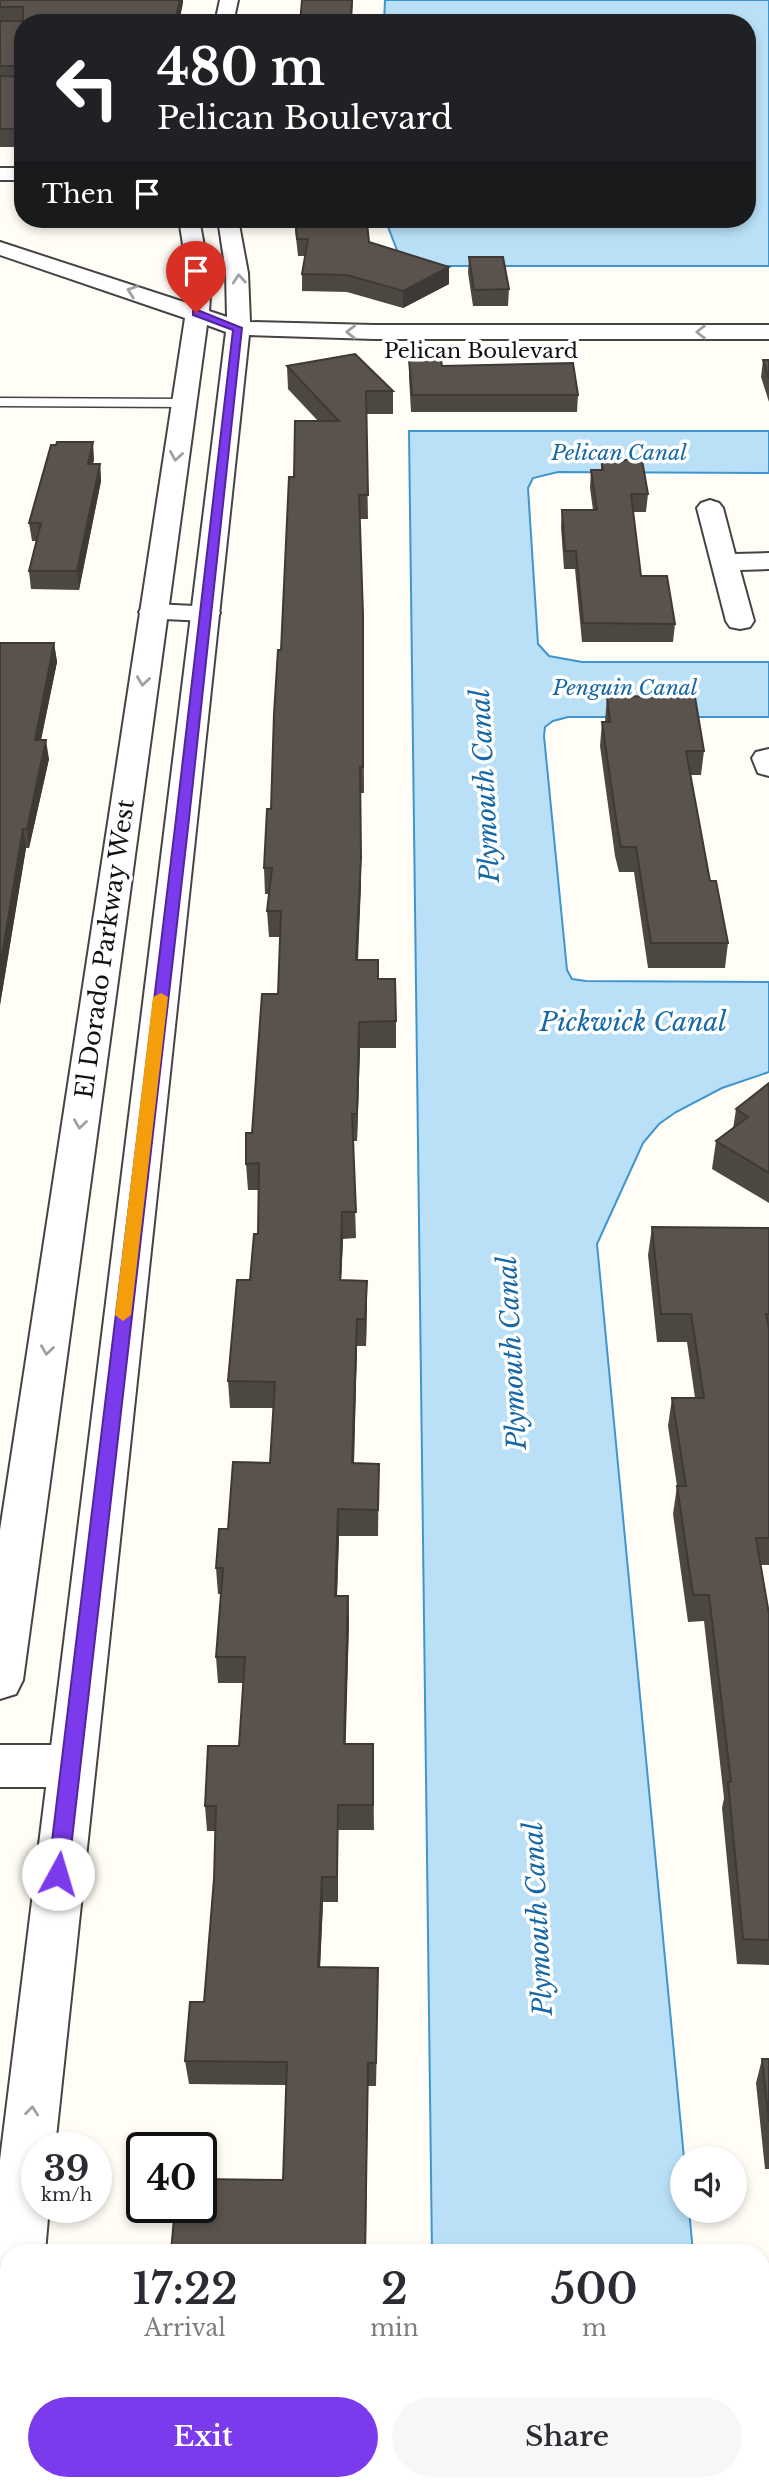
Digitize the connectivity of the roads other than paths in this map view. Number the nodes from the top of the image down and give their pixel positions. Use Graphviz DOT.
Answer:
graph roads {
  1 [pos="191,228"];
  2 [pos="230,228"];
  3 [pos="0,248"];
  4 [pos="23,278"];
  5 [pos="195,325"];
  6 [pos="769,332"];
  7 [pos="236,340"];
  8 [pos="769,351"];
  9 [pos="0,402"];
  10 [pos="184,402"];
  11 [pos="710,508"];
  12 [pos="769,561"];
  13 [pos="724,562"];
  14 [pos="153,612"];
  15 [pos="206,613"];
  16 [pos="740,621"];
  17 [pos="0,1680"];
  18 [pos="0,1766"];
  19 [pos="69,1766"];
  20 [pos="18,2244"];
  1 -- 5 [label="street, El Dorado Parkway West"];
  7 -- 2 [label="street, one-way"];
  5 -- 3 [label="street, one-way"];
  4 -- 5 [label="street"];
  5 -- 7 [label="street, Pelican Boulevard"];
  5 -- 10 [label="street, El Dorado Parkway West"];
  6 -- 7 [label="street, Pelican Boulevard, one-way"];
  7 -- 8 [label="street, Pelican Boulevard"];
  7 -- 15 [label="street"];
  9 -- 10 [label="lane"];
  10 -- 14 [label="street, El Dorado Parkway West, one-way"];
  11 -- 13 [label="street"];
  12 -- 13 [label="street"];
  13 -- 16 [label="street"];
  14 -- 15 [label="street"];
  14 -- 17 [label="street, El Dorado Parkway West, one-way"];
  15 -- 19 [label="street"];
  18 -- 19 [label="street"];
  20 -- 19 [label="street, one-way"];
}
